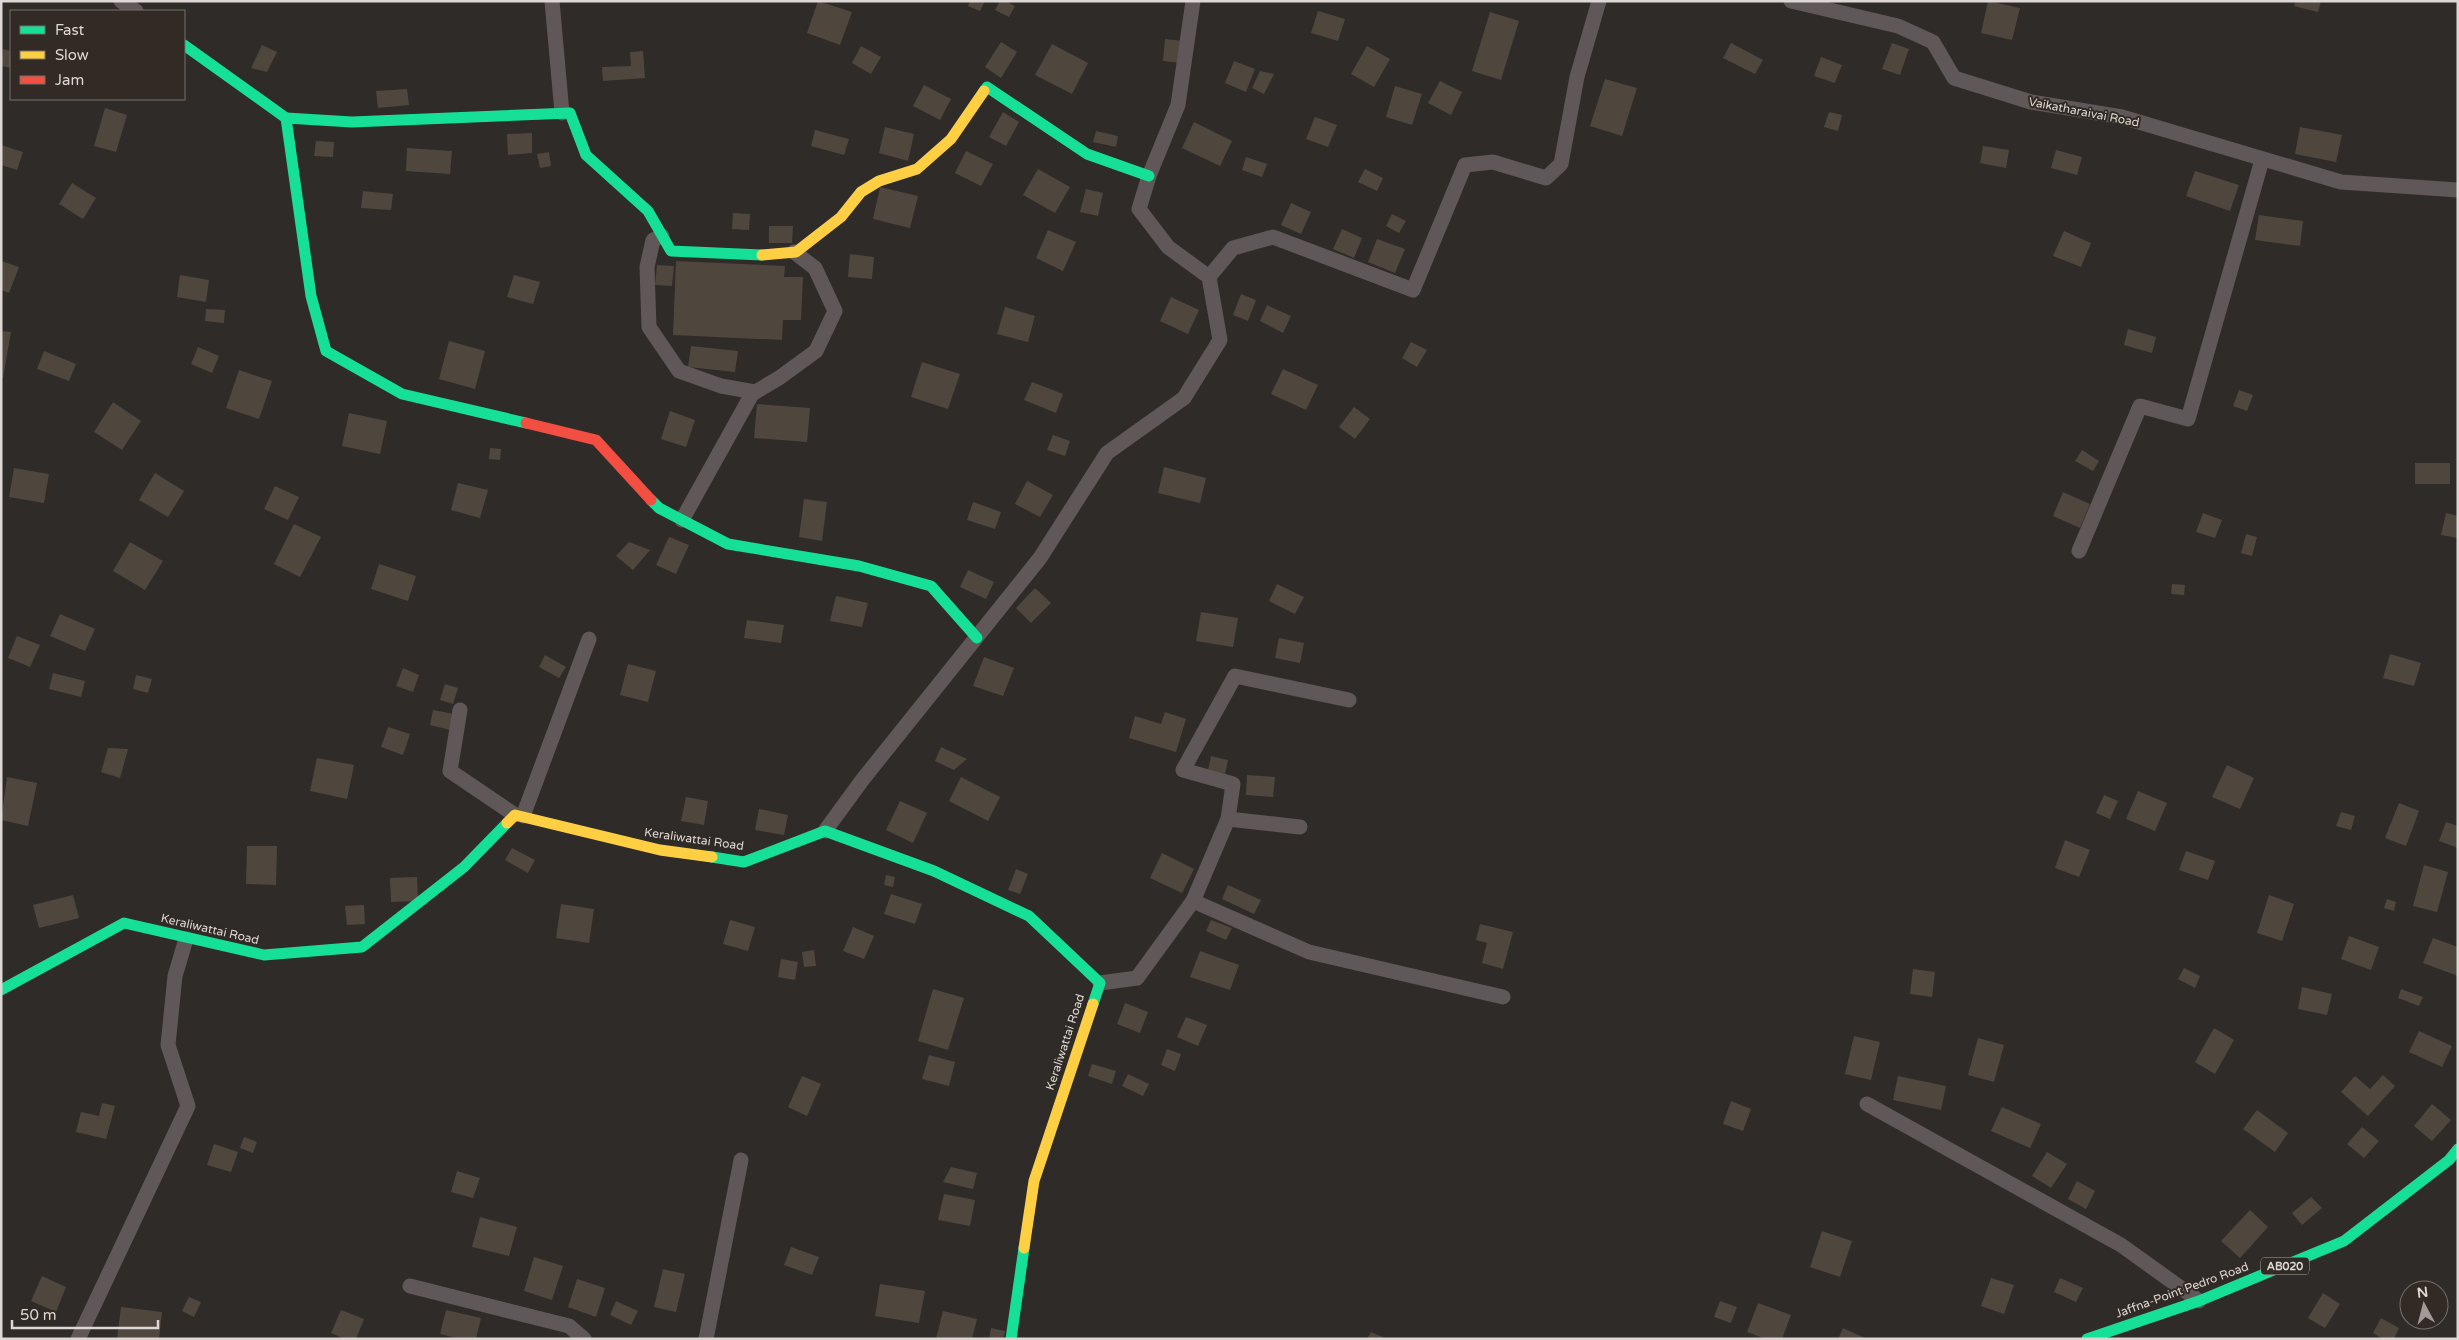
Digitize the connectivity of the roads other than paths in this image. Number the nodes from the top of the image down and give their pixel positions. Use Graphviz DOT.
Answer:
graph roads {
  1 [pos="552,1"];
  2 [pos="1192,1"];
  3 [pos="1599,1"];
  4 [pos="1791,1"];
  5 [pos="185,46"];
  6 [pos="562,113"];
  7 [pos="286,118"];
  8 [pos="2262,160"];
  9 [pos="1149,176"];
  10 [pos="2458,190"];
  11 [pos="662,236"];
  12 [pos="794,252"];
  13 [pos="1209,277"];
  14 [pos="755,392"];
  15 [pos="682,520"];
  16 [pos="2079,551"];
  17 [pos="977,638"];
  18 [pos="589,639"];
  19 [pos="1349,700"];
  20 [pos="460,710"];
  21 [pos="519,815"];
  22 [pos="1228,819"];
  23 [pos="1300,827"];
  24 [pos="825,832"];
  25 [pos="1193,901"];
  26 [pos="186,938"];
  27 [pos="1100,983"];
  28 [pos="1,990"];
  29 [pos="1503,997"];
  30 [pos="1867,1104"];
  31 [pos="2458,1149"];
  32 [pos="741,1160"];
  33 [pos="410,1286"];
  34 [pos="2199,1301"];
  35 [pos="78,1339"];
  36 [pos="584,1339"];
  37 [pos="706,1339"];
  38 [pos="1012,1339"];
  39 [pos="2087,1339"];
  1 -- 6 [label="street"];
  2 -- 9 [label="street"];
  3 -- 13 [label="street"];
  4 -- 8 [label="street, Vaikatharaivai Road"];
  5 -- 7 [label="street"];
  6 -- 7 [label="street"];
  6 -- 11 [label="street"];
  7 -- 15 [label="street"];
  8 -- 10 [label="street, Vaikatharaivai Road"];
  8 -- 16 [label="street"];
  9 -- 12 [label="street"];
  9 -- 13 [label="street"];
  11 -- 12 [label="street"];
  11 -- 14 [label="street"];
  12 -- 14 [label="street"];
  13 -- 17 [label="street"];
  14 -- 15 [label="street"];
  15 -- 17 [label="street"];
  17 -- 24 [label="street"];
  18 -- 21 [label="street"];
  19 -- 22 [label="street"];
  20 -- 21 [label="street"];
  21 -- 24 [label="street, Keraliwattai Road"];
  21 -- 26 [label="street, Keraliwattai Road"];
  22 -- 23 [label="street"];
  22 -- 25 [label="street"];
  24 -- 27 [label="street, Keraliwattai Road"];
  25 -- 27 [label="street"];
  25 -- 29 [label="street"];
  26 -- 28 [label="street, Keraliwattai Road"];
  26 -- 35 [label="street"];
  27 -- 38 [label="street, Keraliwattai Road"];
  30 -- 34 [label="street"];
  31 -- 34 [label="street, Jaffna-Point Pedro Road / AB020"];
  32 -- 37 [label="street"];
  33 -- 36 [label="street"];
  34 -- 39 [label="street, Jaffna-Point Pedro Road / AB020"];
}
